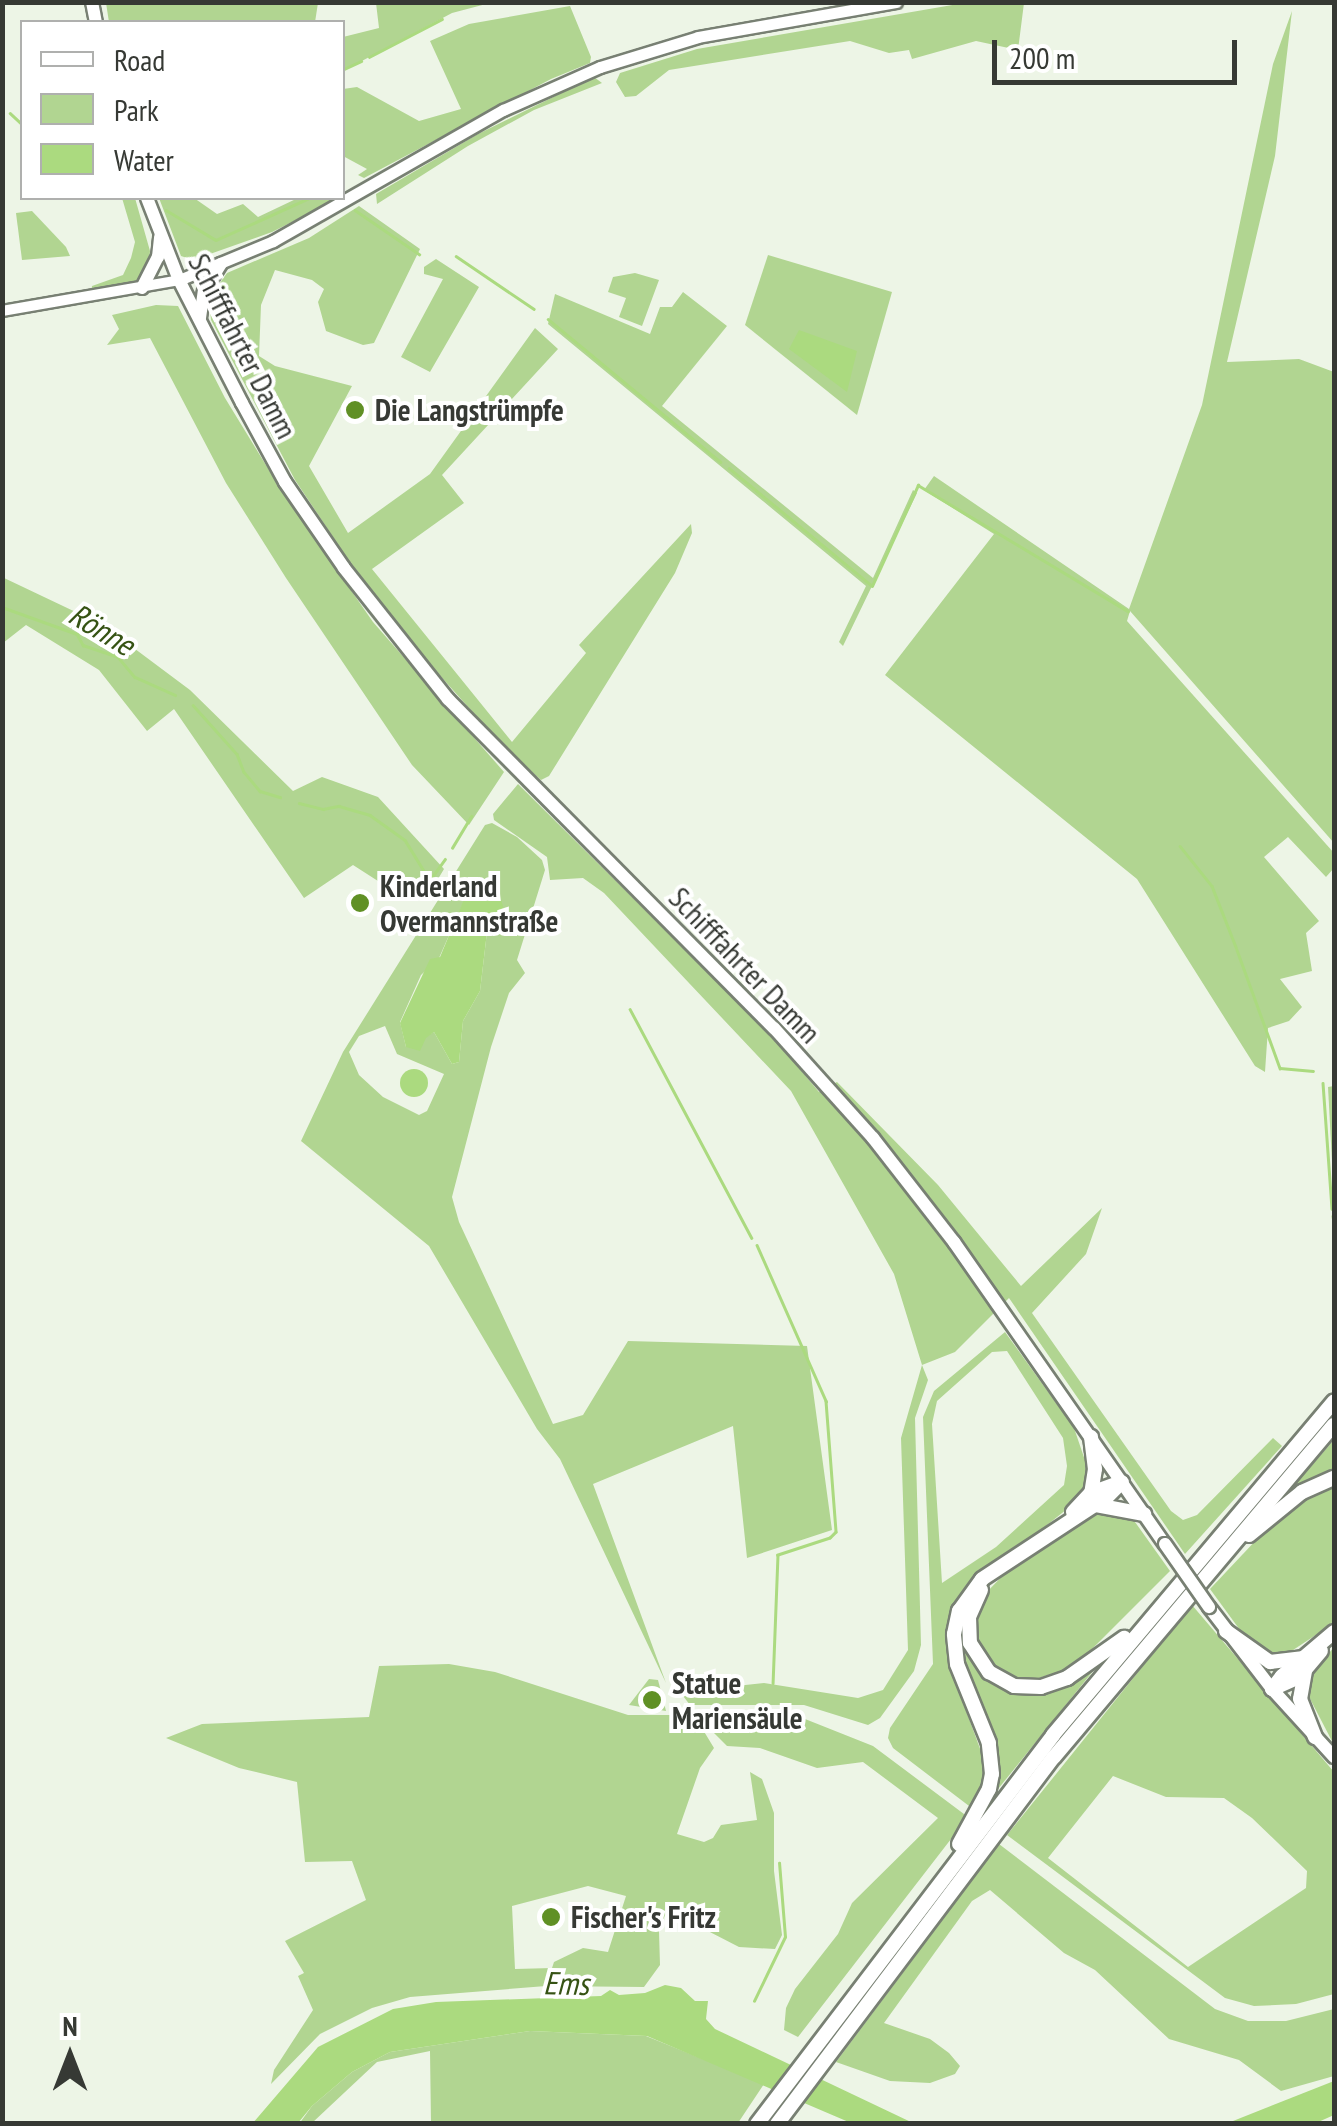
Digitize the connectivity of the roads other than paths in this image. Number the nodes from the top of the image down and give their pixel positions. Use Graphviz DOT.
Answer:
graph roads {
  1 [pos="896,2"];
  2 [pos="149,200"];
  3 [pos="159,230"];
  4 [pos="222,264"];
  5 [pos="179,280"];
  6 [pos="142,288"];
  7 [pos="2,311"];
  8 [pos="200,321"];
  9 [pos="1334,1401"];
  10 [pos="1334,1425"];
  11 [pos="1091,1436"];
  12 [pos="1334,1478"];
  13 [pos="1122,1482"];
  14 [pos="1093,1499"];
  15 [pos="1144,1514"];
  16 [pos="996,1570"];
  17 [pos="1209,1570"];
  18 [pos="1142,1626"];
  19 [pos="1226,1631"];
  20 [pos="1334,1635"];
  21 [pos="1304,1664"];
  22 [pos="1272,1689"];
  23 [pos="1315,1737"];
  24 [pos="1334,1757"];
  25 [pos="938,1882"];
  26 [pos="758,2122"];
  27 [pos="777,2124"];
  1 -- 4 [label="main road"];
  2 -- 3 [label="main road, Schifffahrter Damm"];
  3 -- 5 [label="main road, Schifffahrter Damm"];
  3 -- 6 [label="main road"];
  4 -- 5 [label="main road"];
  4 -- 8 [label="main road"];
  5 -- 6 [label="street"];
  5 -- 8 [label="main road, Schifffahrter Damm"];
  6 -- 7 [label="street"];
  8 -- 11 [label="main road, Schifffahrter Damm"];
  9 -- 18 [label="highway"];
  10 -- 17 [label="highway"];
  11 -- 13 [label="main road, Schifffahrter Damm"];
  11 -- 14 [label="highway"];
  12 -- 17 [label="highway"];
  13 -- 14 [label="highway"];
  13 -- 15 [label="main road, Schifffahrter Damm"];
  14 -- 15 [label="highway"];
  14 -- 16 [label="highway"];
  15 -- 19 [label="main road, Schifffahrter Damm, bridge"];
  16 -- 18 [label="highway"];
  16 -- 25 [label="highway"];
  17 -- 27 [label="highway"];
  18 -- 25 [label="highway"];
  19 -- 21 [label="highway"];
  19 -- 22 [label="main road, Schifffahrter Damm"];
  20 -- 21 [label="highway"];
  21 -- 22 [label="highway"];
  21 -- 23 [label="highway"];
  22 -- 23 [label="main road, Schifffahrter Damm"];
  23 -- 24 [label="main road, Schifffahrter Damm"];
  25 -- 26 [label="highway"];
}
